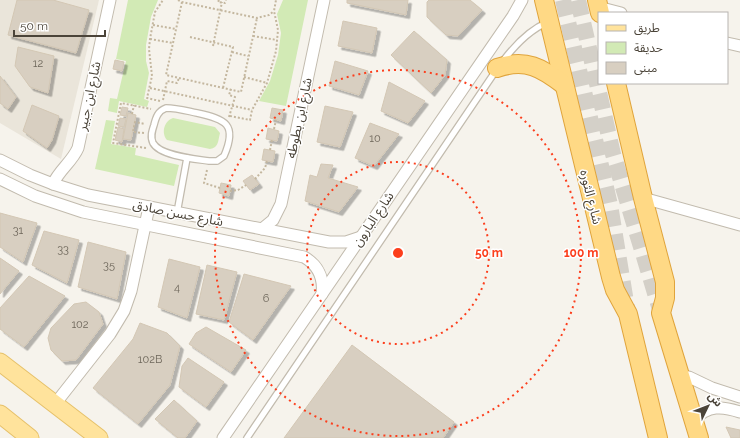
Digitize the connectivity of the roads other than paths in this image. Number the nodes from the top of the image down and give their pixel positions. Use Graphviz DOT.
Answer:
graph roads {
  1 [pos="110,0"];
  2 [pos="324,0"];
  3 [pos="522,0"];
  4 [pos="544,0"];
  5 [pos="598,7"];
  6 [pos="617,12"];
  7 [pos="549,22"];
  8 [pos="728,43"];
  9 [pos="740,46"];
  10 [pos="498,68"];
  11 [pos="616,84"];
  12 [pos="564,85"];
  13 [pos="187,158"];
  14 [pos="0,160"];
  15 [pos="0,179"];
  16 [pos="53,184"];
  17 [pos="643,198"];
  18 [pos="149,207"];
  19 [pos="177,213"];
  20 [pos="740,224"];
  21 [pos="146,225"];
  22 [pos="262,229"];
  23 [pos="361,237"];
  24 [pos="322,294"];
  25 [pos="0,362"];
  26 [pos="680,375"];
  27 [pos="740,397"];
  28 [pos="55,404"];
  29 [pos="740,412"];
  30 [pos="0,414"];
  31 [pos="694,420"];
  32 [pos="30,438"];
  33 [pos="99,438"];
  34 [pos="223,438"];
  35 [pos="247,438"];
  36 [pos="658,438"];
  37 [pos="699,438"];
  1 -- 16 [label="street, شارع ابن جبير"];
  2 -- 22 [label="street, شارع ابن بطوطه"];
  3 -- 23 [label="street, شارع البارون"];
  4 -- 7 [label="highway, شارع الثوره"];
  5 -- 6 [label="street"];
  7 -- 10 [label="lane, شارع البارون"];
  7 -- 12 [label="highway, شارع الثوره"];
  8 -- 9 [label="street"];
  10 -- 12 [label="highway"];
  10 -- 35 [label="lane, شارع البارون"];
  11 -- 17 [label="highway"];
  12 -- 36 [label="highway, شارع الثوره"];
  13 -- 13 [label="lane"];
  13 -- 19 [label="lane"];
  14 -- 16 [label="street, شارع حسن صادق"];
  15 -- 21 [label="street, شارع حسن صادق"];
  16 -- 18 [label="street, شارع حسن صادق"];
  17 -- 20 [label="street"];
  17 -- 26 [label="highway"];
  18 -- 19 [label="street, شارع حسن صادق"];
  18 -- 21 [label="street"];
  19 -- 22 [label="street, شارع حسن صادق"];
  21 -- 24 [label="street, شارع حسن صادق"];
  21 -- 28 [label="street"];
  22 -- 23 [label="street, شارع حسن صادق"];
  23 -- 24 [label="street, شارع البارون"];
  24 -- 34 [label="street, شارع البارون"];
  25 -- 28 [label="main road"];
  26 -- 27 [label="street"];
  26 -- 31 [label="highway"];
  28 -- 33 [label="main road"];
  29 -- 31 [label="street"];
  30 -- 32 [label="main road"];
  31 -- 37 [label="highway"];
}
